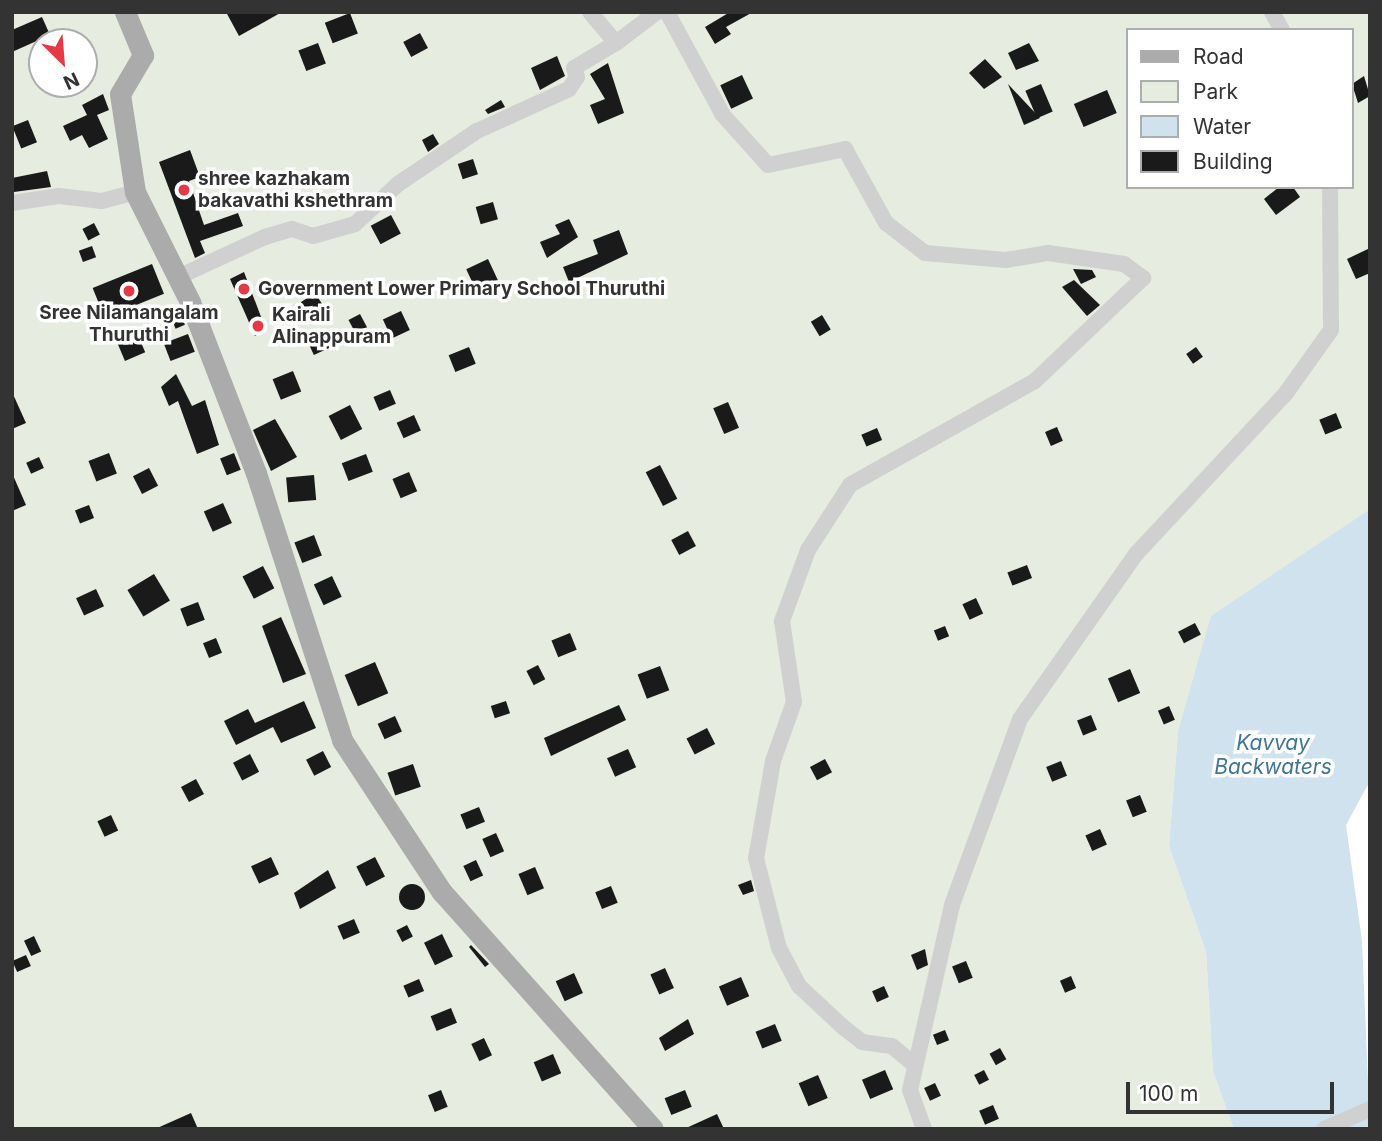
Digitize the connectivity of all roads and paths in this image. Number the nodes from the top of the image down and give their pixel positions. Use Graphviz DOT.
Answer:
graph roads {
  1 [pos="125,12"];
  2 [pos="590,12"];
  3 [pos="657,12"];
  4 [pos="667,12"];
  5 [pos="1272,12"];
  6 [pos="1281,28"];
  7 [pos="616,43"];
  8 [pos="1330,189"];
  9 [pos="135,192"];
  10 [pos="12,203"];
  11 [pos="178,277"];
  12 [pos="915,1065"];
  13 [pos="1370,1109"];
  14 [pos="653,1129"];
  15 [pos="924,1129"];
  16 [pos="1324,1129"];
  1 -- 9 [label="main road"];
  2 -- 7 [label="street"];
  3 -- 7 [label="street"];
  4 -- 12 [label="street"];
  5 -- 6 [label="street"];
  7 -- 11 [label="street"];
  8 -- 12 [label="street"];
  9 -- 10 [label="street"];
  9 -- 11 [label="main road"];
  11 -- 14 [label="main road"];
  12 -- 15 [label="street"];
  13 -- 16 [label="street"];
}
